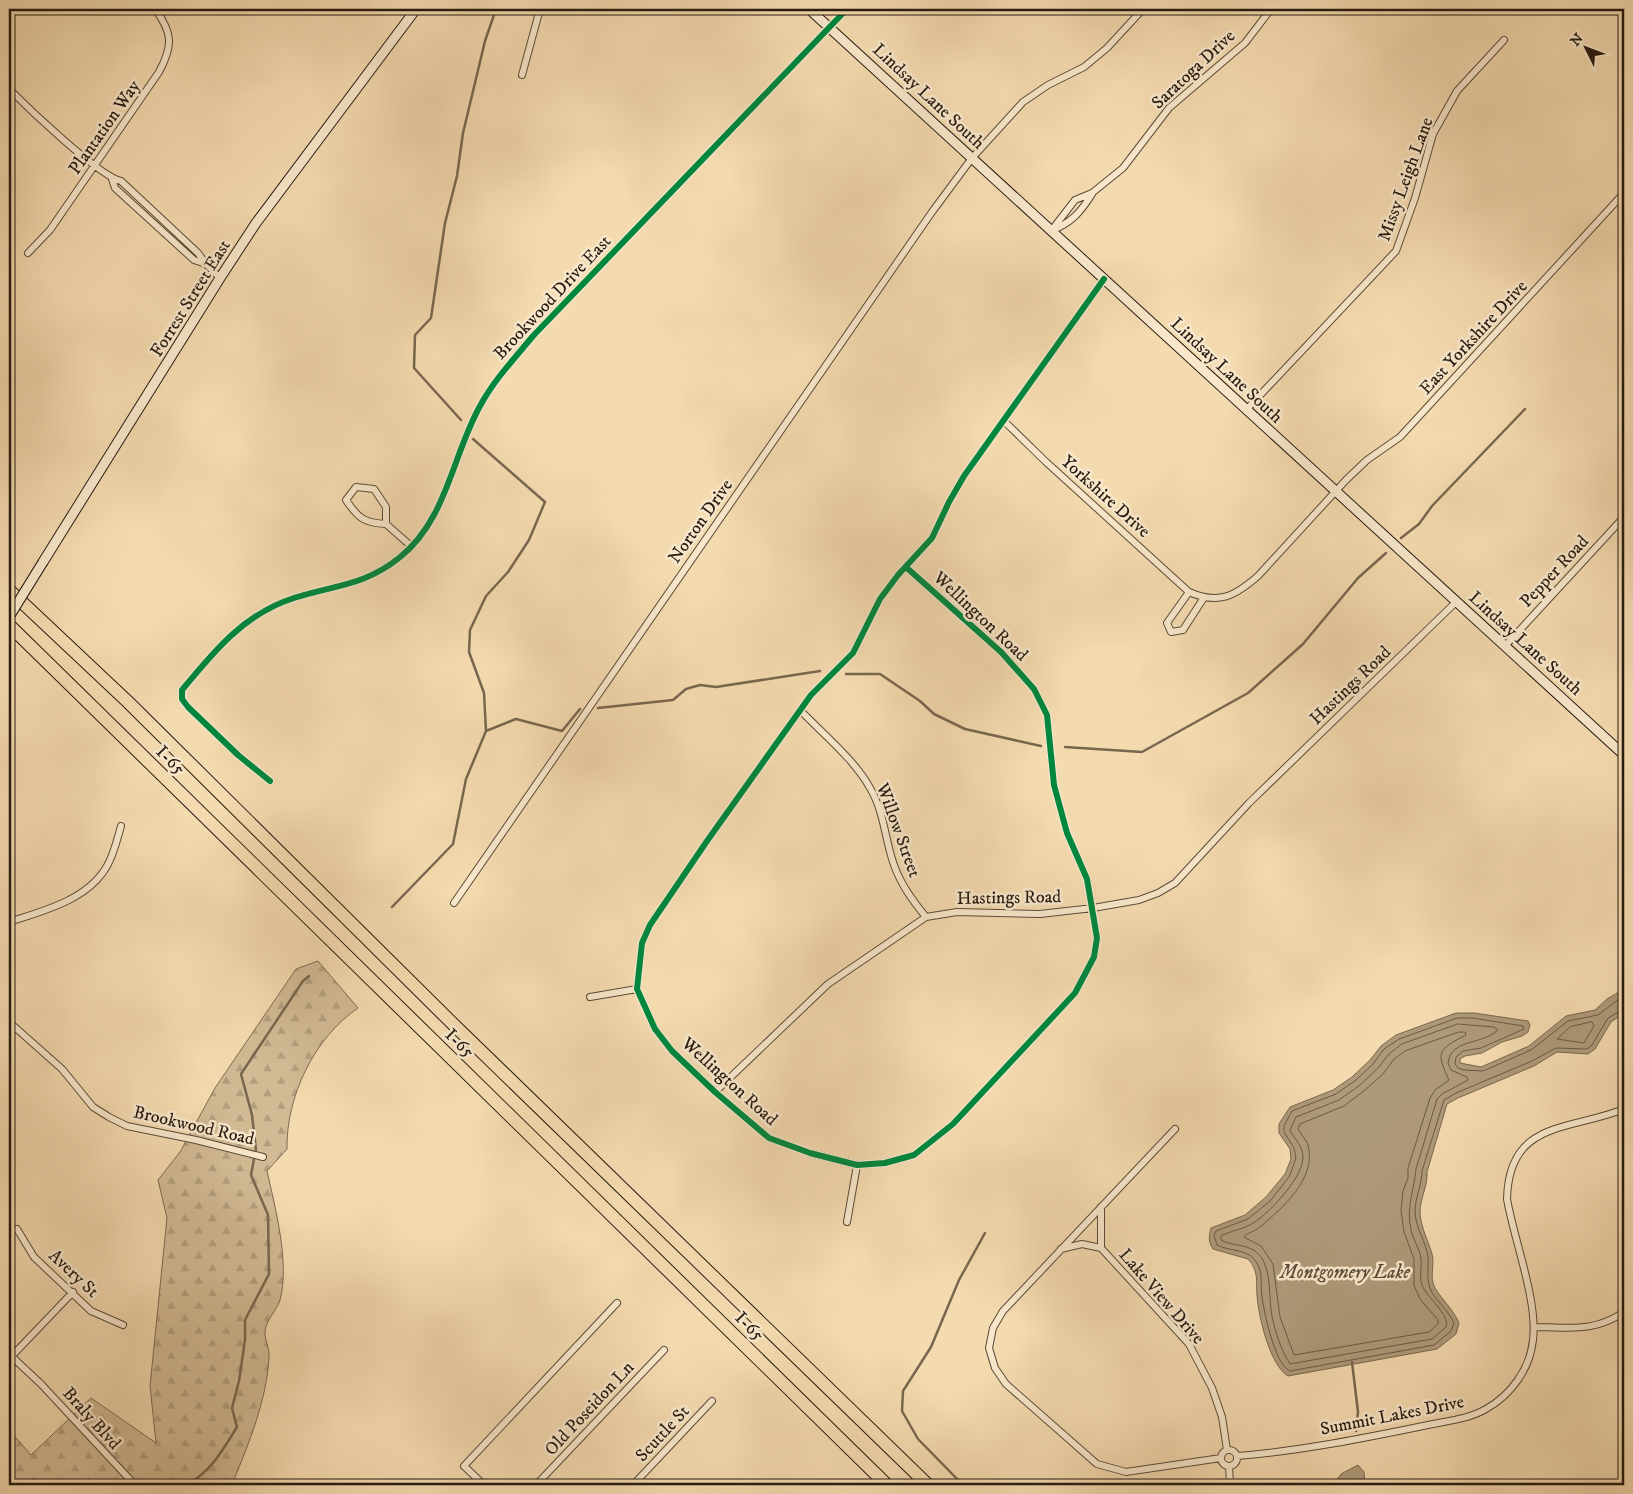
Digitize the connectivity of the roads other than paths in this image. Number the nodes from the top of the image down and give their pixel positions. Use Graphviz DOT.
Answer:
graph roads {
  1 [pos="155,9"];
  2 [pos="416,9"];
  3 [pos="540,9"];
  4 [pos="809,9"];
  5 [pos="847,9"];
  6 [pos="1143,9"];
  7 [pos="1271,9"];
  8 [pos="828,27"];
  9 [pos="1504,40"];
  10 [pos="522,75"];
  11 [pos="9,89"];
  12 [pos="972,158"];
  13 [pos="95,166"];
  14 [pos="1092,192"];
  15 [pos="1624,193"];
  16 [pos="1050,231"];
  17 [pos="28,252"];
  18 [pos="220,278"];
  19 [pos="1104,279"];
  20 [pos="1246,410"];
  21 [pos="1004,421"];
  22 [pos="1335,492"];
  23 [pos="1624,518"];
  24 [pos="386,524"];
  25 [pos="411,546"];
  26 [pos="906,568"];
  27 [pos="9,590"];
  28 [pos="1189,592"];
  29 [pos="1203,599"];
  30 [pos="1456,602"];
  31 [pos="9,617"];
  32 [pos="9,625"];
  33 [pos="1506,645"];
  34 [pos="800,710"];
  35 [pos="1624,754"];
  36 [pos="270,781"];
  37 [pos="121,826"];
  38 [pos="454,902"];
  39 [pos="1093,908"];
  40 [pos="926,917"];
  41 [pos="9,922"];
  42 [pos="637,990"];
  43 [pos="590,997"];
  44 [pos="9,1022"];
  45 [pos="715,1092"];
  46 [pos="1624,1109"];
  47 [pos="1176,1129"];
  48 [pos="263,1157"];
  49 [pos="857,1165"];
  50 [pos="1101,1206"];
  51 [pos="847,1222"];
  52 [pos="17,1229"];
  53 [pos="1101,1248"];
  54 [pos="1060,1249"];
  55 [pos="73,1292"];
  56 [pos="617,1303"];
  57 [pos="1624,1312"];
  58 [pos="124,1325"];
  59 [pos="1534,1327"];
  60 [pos="664,1350"];
  61 [pos="10,1356"];
  62 [pos="712,1401"];
  63 [pos="1228,1450"];
  64 [pos="1237,1456"];
  65 [pos="1221,1458"];
  66 [pos="1229,1466"];
  67 [pos="135,1485"];
  68 [pos="484,1485"];
  69 [pos="536,1485"];
  70 [pos="633,1485"];
  71 [pos="888,1485"];
  72 [pos="928,1485"];
  73 [pos="1230,1485"];
  1 -- 13 [label="street, Plantation Way"];
  2 -- 18 [label="street, Forrest Street East"];
  3 -- 10 [label="street"];
  4 -- 8 [label="street, Lindsay Lane South"];
  5 -- 8 [label="street, Brookwood Drive East"];
  6 -- 12 [label="street, Norton Drive"];
  7 -- 14 [label="street, Saratoga Drive"];
  8 -- 12 [label="street, Lindsay Lane South"];
  8 -- 25 [label="street, Brookwood Drive East"];
  9 -- 20 [label="street, Missy Leigh Lane"];
  11 -- 13 [label="street"];
  12 -- 16 [label="street, Lindsay Lane South"];
  12 -- 38 [label="street, Norton Drive"];
  13 -- 17 [label="street, Plantation Way"];
  13 -- 18 [label="street"];
  14 -- 16 [label="street, Saratoga Drive"];
  14 -- 16 [label="street, Saratoga Drive"];
  15 -- 22 [label="street, East Yorkshire Drive"];
  16 -- 19 [label="street, Lindsay Lane South"];
  18 -- 31 [label="street, Forrest Street East, bridge"];
  19 -- 20 [label="street, Lindsay Lane South"];
  19 -- 21 [label="street"];
  20 -- 22 [label="street, Lindsay Lane South"];
  21 -- 26 [label="street"];
  21 -- 28 [label="street, Yorkshire Drive"];
  22 -- 29 [label="street"];
  22 -- 30 [label="street, Lindsay Lane South"];
  23 -- 33 [label="street, Pepper Road"];
  24 -- 24 [label="street"];
  24 -- 25 [label="street"];
  25 -- 36 [label="street, Brookwood Drive East"];
  26 -- 34 [label="street"];
  26 -- 39 [label="street, Wellington Road"];
  27 -- 72 [label="highway"];
  28 -- 29 [label="street, Yorkshire Drive"];
  28 -- 29 [label="street"];
  30 -- 33 [label="street, Lindsay Lane South"];
  30 -- 39 [label="street, Hastings Road"];
  32 -- 71 [label="highway, I-65"];
  33 -- 35 [label="street, Lindsay Lane South"];
  34 -- 40 [label="street, Willow Street"];
  34 -- 42 [label="street"];
  37 -- 41 [label="street"];
  39 -- 40 [label="street, Hastings Road"];
  39 -- 49 [label="street, Wellington Road"];
  40 -- 45 [label="street, Hastings Road"];
  42 -- 43 [label="street"];
  42 -- 45 [label="street, Wellington Road"];
  44 -- 48 [label="street, Brookwood Road"];
  45 -- 49 [label="street, Wellington Road"];
  46 -- 59 [label="street, Summit Lakes Drive"];
  47 -- 50 [label="street"];
  49 -- 51 [label="street"];
  50 -- 53 [label="street, Lake View Drive"];
  50 -- 54 [label="street"];
  52 -- 55 [label="street, Avery St"];
  53 -- 54 [label="street, Lake View Drive"];
  53 -- 63 [label="street, Lake View Drive"];
  54 -- 65 [label="street"];
  55 -- 58 [label="street, Avery St"];
  55 -- 61 [label="street"];
  56 -- 68 [label="street"];
  57 -- 59 [label="street"];
  59 -- 64 [label="street, Summit Lakes Drive"];
  60 -- 69 [label="street, Old Poseidon Ln"];
  61 -- 67 [label="street, Braly Blvd"];
  62 -- 70 [label="street, Scuttle St"];
  63 -- 64 [label="street"];
  63 -- 65 [label="street"];
  64 -- 66 [label="street"];
  65 -- 66 [label="street"];
  66 -- 73 [label="street"];
}
